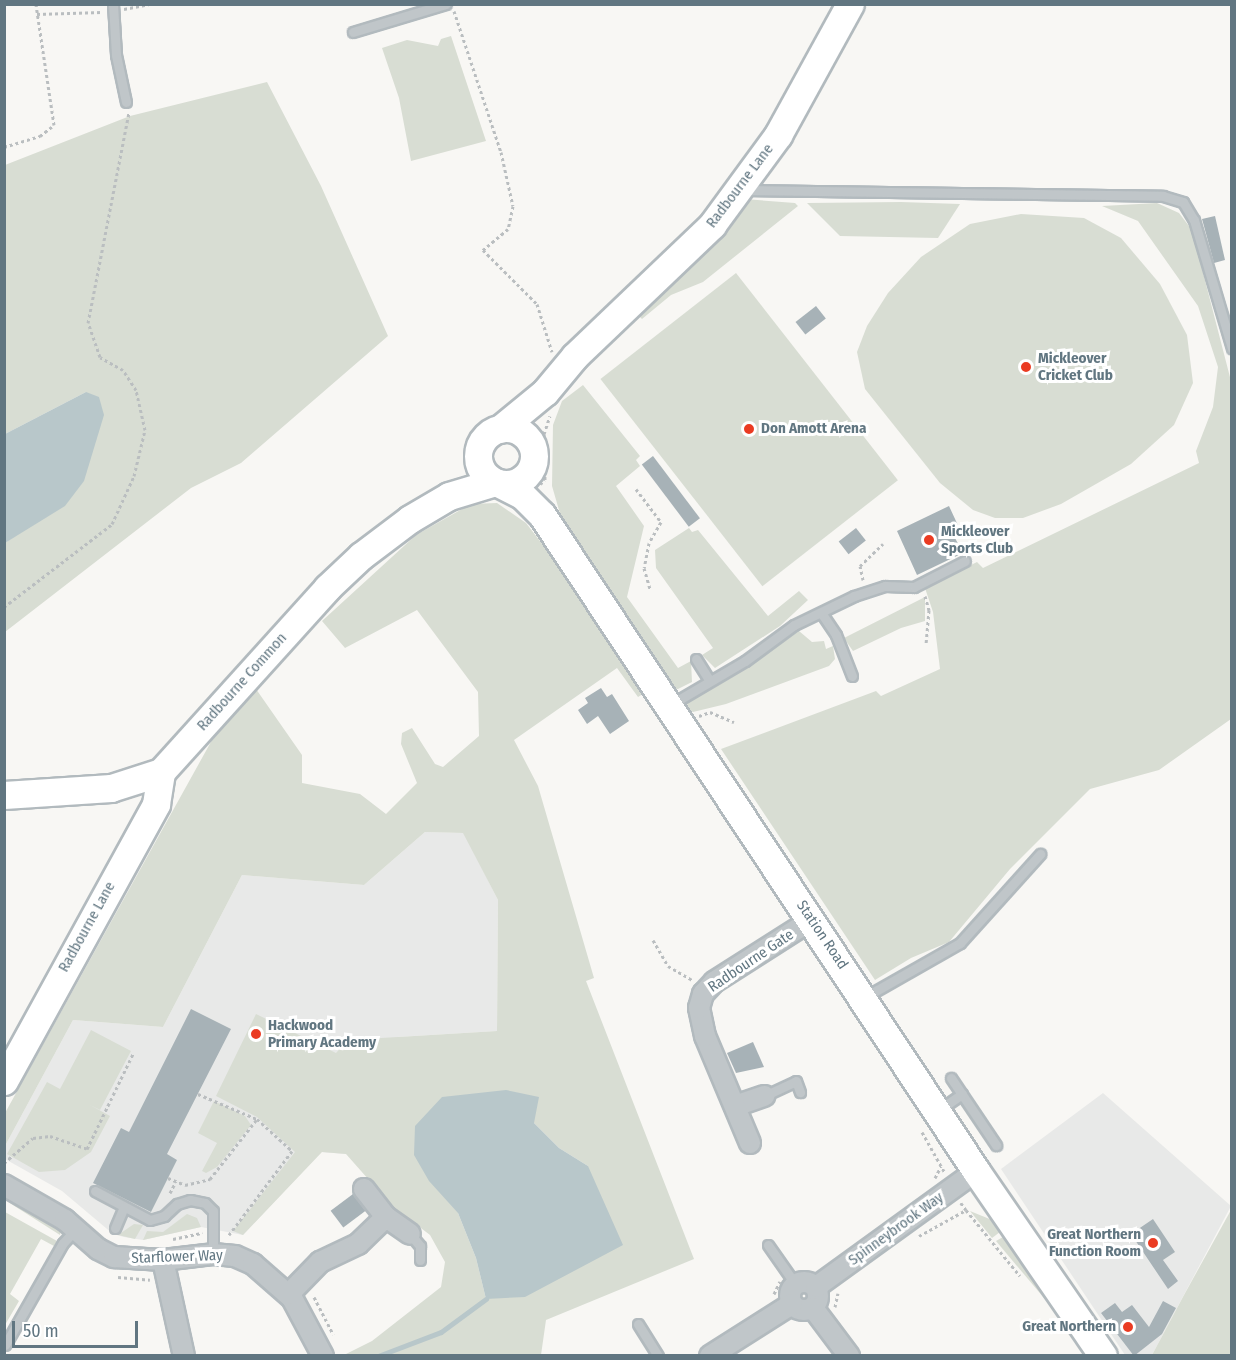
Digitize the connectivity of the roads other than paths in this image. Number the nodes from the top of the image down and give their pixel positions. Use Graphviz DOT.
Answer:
graph roads {
  1 [pos="446,4"];
  2 [pos="850,4"];
  3 [pos="113,8"];
  4 [pos="353,32"];
  5 [pos="126,102"];
  6 [pos="740,190"];
  7 [pos="1232,348"];
  8 [pos="553,382"];
  9 [pos="500,429"];
  10 [pos="479,449"];
  11 [pos="534,457"];
  12 [pos="497,483"];
  13 [pos="449,496"];
  14 [pos="542,514"];
  15 [pos="965,561"];
  16 [pos="822,614"];
  17 [pos="696,659"];
  18 [pos="852,676"];
  19 [pos="709,680"];
  20 [pos="675,716"];
  21 [pos="161,772"];
  22 [pos="4,795"];
  23 [pos="1040,854"];
  24 [pos="813,919"];
  25 [pos="863,998"];
  26 [pos="951,1078"];
  27 [pos="4,1081"];
  28 [pos="801,1092"];
  29 [pos="962,1094"];
  30 [pos="764,1095"];
  31 [pos="735,1106"];
  32 [pos="928,1118"];
  33 [pos="750,1143"];
  34 [pos="996,1144"];
  35 [pos="976,1170"];
  36 [pos="4,1185"];
  37 [pos="364,1189"];
  38 [pos="95,1191"];
  39 [pos="124,1207"];
  40 [pos="386,1217"];
  41 [pos="115,1228"];
  42 [pos="76,1229"];
  43 [pos="410,1234"];
  44 [pos="768,1245"];
  45 [pos="213,1254"];
  46 [pos="163,1260"];
  47 [pos="420,1260"];
  48 [pos="816,1287"];
  49 [pos="289,1294"];
  50 [pos="794,1294"];
  51 [pos="819,1315"];
  52 [pos="638,1324"];
  53 [pos="5,1345"];
  54 [pos="184,1356"];
  55 [pos="323,1356"];
  56 [pos="658,1356"];
  57 [pos="710,1356"];
  58 [pos="849,1356"];
  59 [pos="1103,1356"];
  1 -- 4 [label="lane"];
  2 -- 6 [label="main road, Radbourne Lane"];
  3 -- 5 [label="lane"];
  6 -- 7 [label="lane"];
  6 -- 8 [label="main road, Radbourne Lane"];
  8 -- 9 [label="main road, Radbourne Lane"];
  8 -- 11 [label="main road, Radbourne Lane"];
  9 -- 10 [label="main road"];
  9 -- 11 [label="main road"];
  10 -- 12 [label="main road"];
  10 -- 13 [label="main road, Radbourne Common"];
  11 -- 12 [label="main road"];
  11 -- 14 [label="main road, Station Road"];
  12 -- 13 [label="main road, Radbourne Common"];
  12 -- 14 [label="main road, Station Road"];
  13 -- 21 [label="main road, Radbourne Common"];
  14 -- 20 [label="main road, Station Road"];
  15 -- 16 [label="lane"];
  16 -- 18 [label="lane"];
  16 -- 19 [label="lane"];
  17 -- 19 [label="lane"];
  19 -- 20 [label="lane"];
  20 -- 24 [label="main road, Station Road"];
  21 -- 22 [label="main road"];
  21 -- 27 [label="main road, Radbourne Lane"];
  23 -- 25 [label="lane"];
  24 -- 25 [label="main road, Station Road"];
  24 -- 31 [label="street, Radbourne Gate"];
  25 -- 32 [label="main road, Station Road"];
  26 -- 29 [label="lane"];
  28 -- 30 [label="lane"];
  29 -- 32 [label="lane"];
  29 -- 34 [label="lane"];
  30 -- 31 [label="street"];
  31 -- 33 [label="street, Radbourne Gate"];
  32 -- 35 [label="main road, Station Road"];
  35 -- 48 [label="street, Spinneybrook Way"];
  35 -- 59 [label="main road, Station Road"];
  36 -- 42 [label="street, Starflower Way"];
  37 -- 40 [label="street"];
  38 -- 39 [label="lane"];
  39 -- 41 [label="lane"];
  39 -- 45 [label="lane"];
  40 -- 43 [label="street"];
  40 -- 49 [label="street"];
  42 -- 46 [label="street, Starflower Way"];
  42 -- 53 [label="lane"];
  43 -- 47 [label="lane"];
  44 -- 50 [label="lane"];
  45 -- 46 [label="street, Starflower Way"];
  45 -- 49 [label="street, Starflower Way"];
  46 -- 54 [label="street"];
  48 -- 50 [label="street"];
  48 -- 51 [label="street"];
  49 -- 55 [label="street, Starflower Way"];
  50 -- 51 [label="street"];
  50 -- 57 [label="street"];
  51 -- 58 [label="street"];
  52 -- 56 [label="lane"];
}
